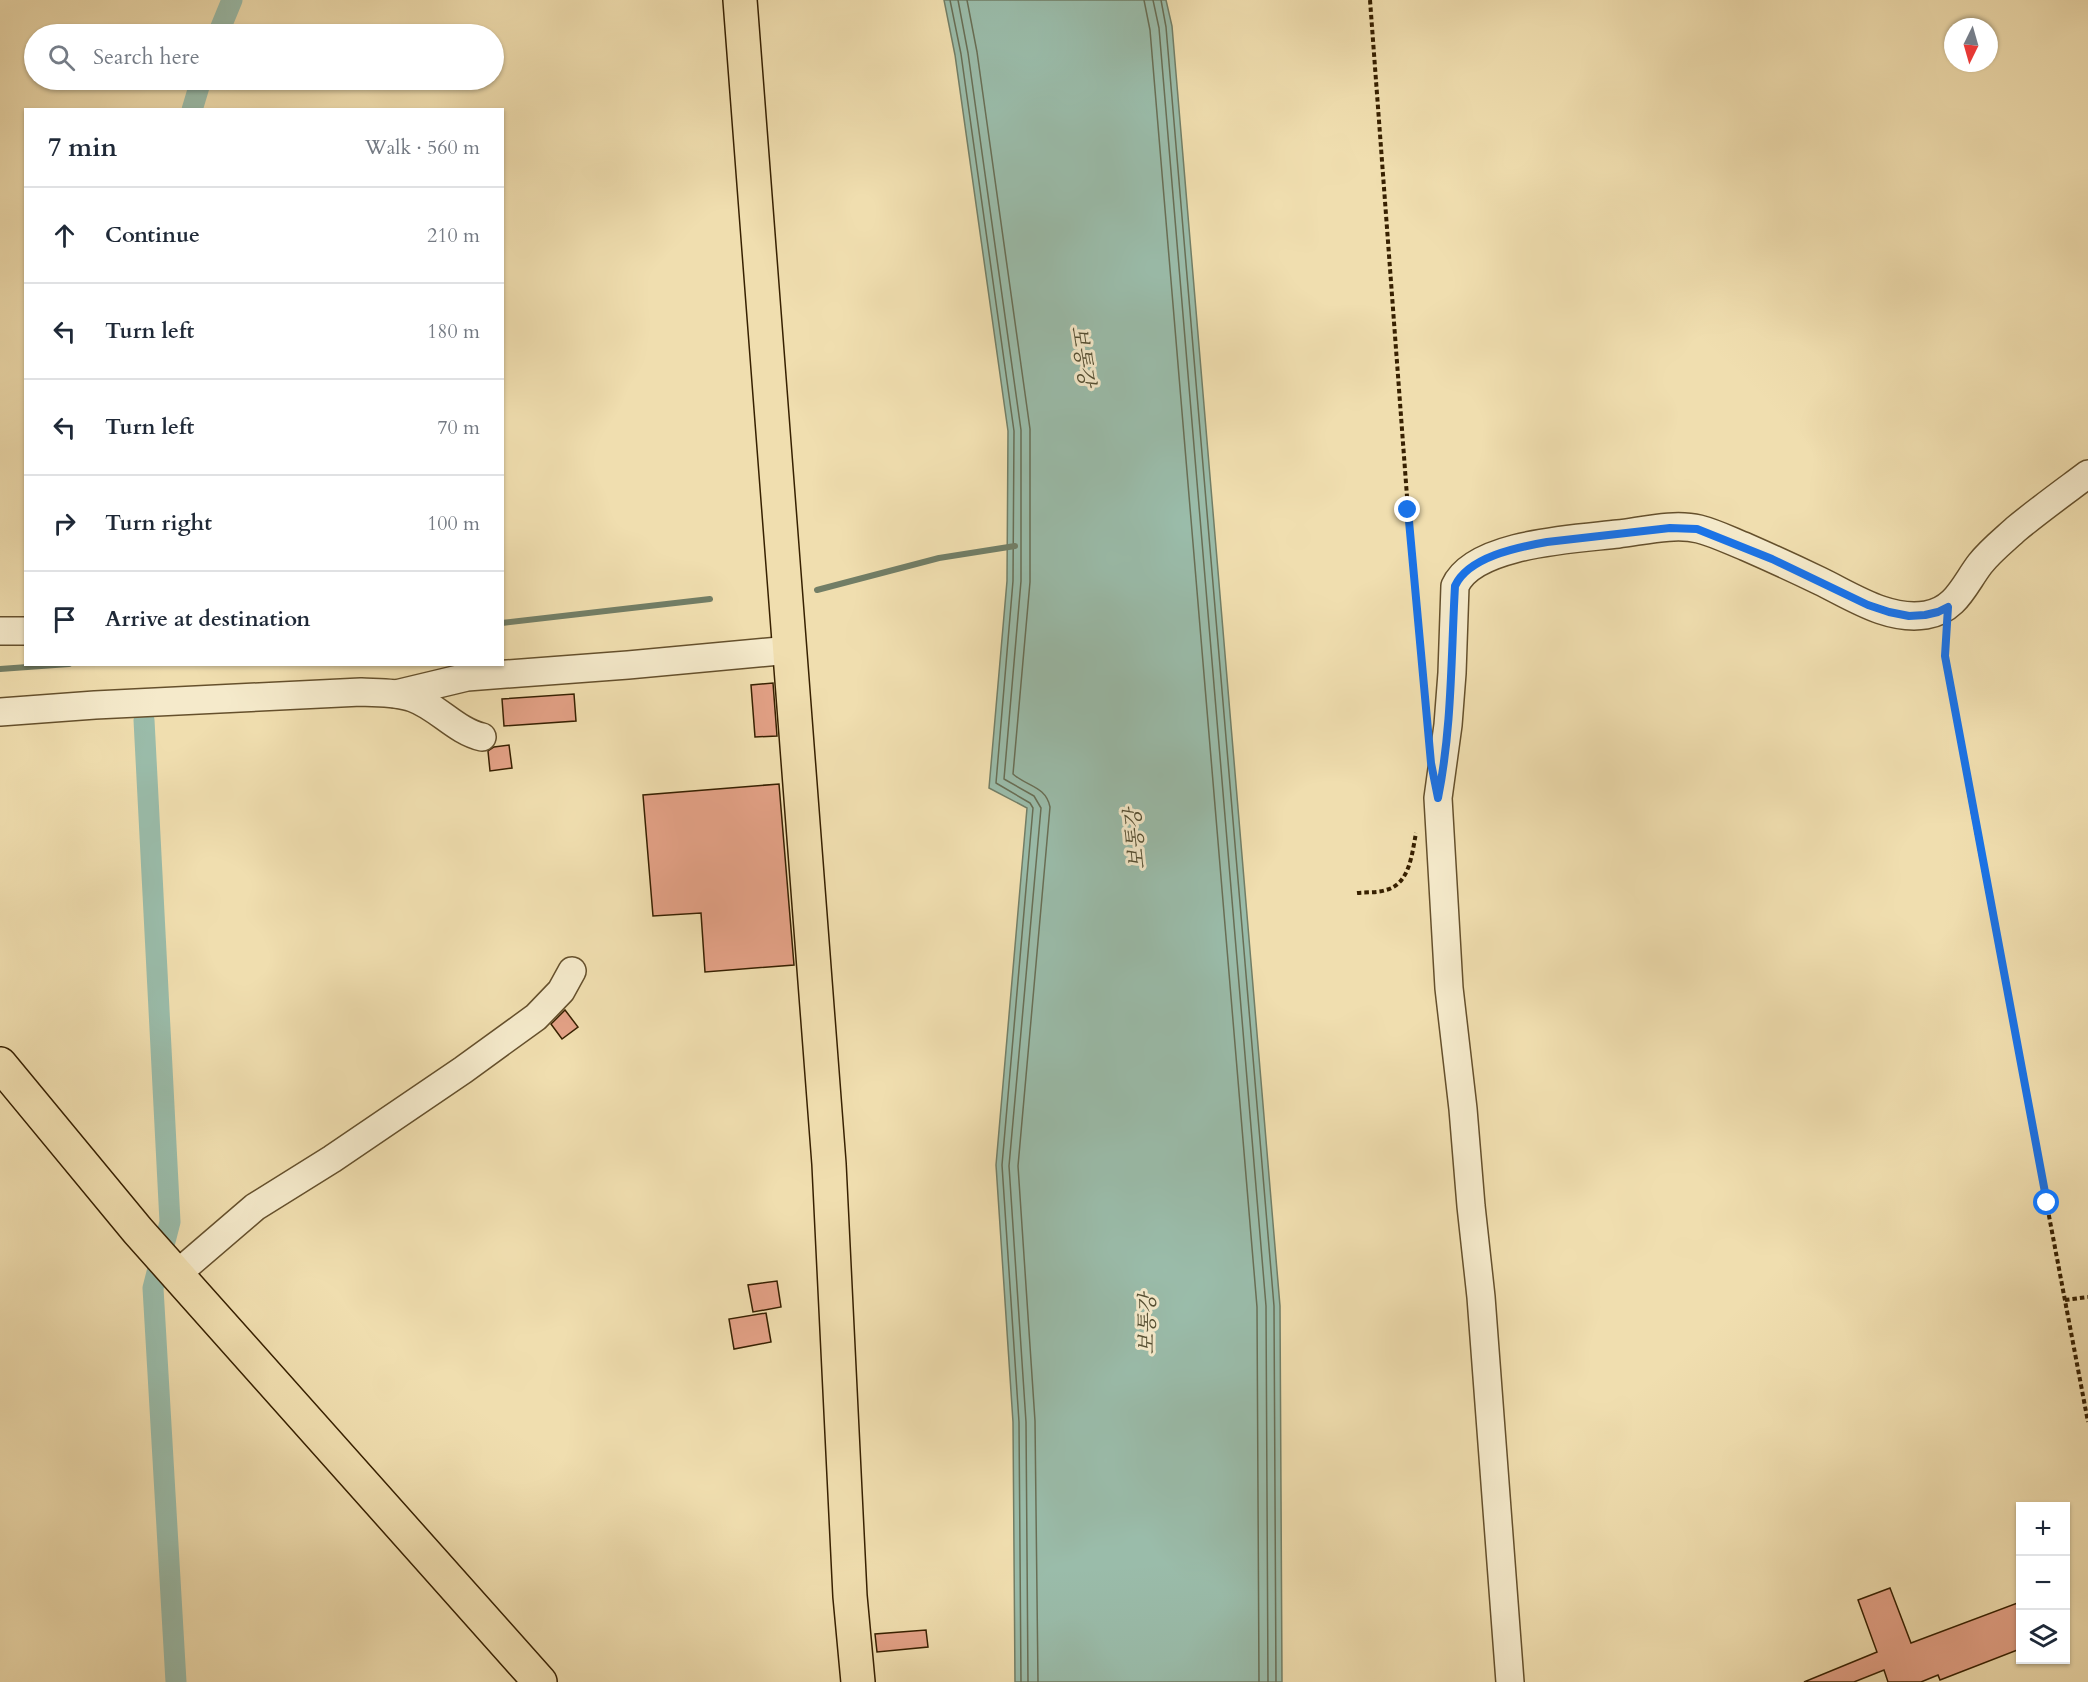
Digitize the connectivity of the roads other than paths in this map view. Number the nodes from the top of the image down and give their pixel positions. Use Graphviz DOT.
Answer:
graph roads {
  1 [pos="740,0"];
  2 [pos="2088,474"];
  3 [pos="0,631"];
  4 [pos="24,631"];
  5 [pos="790,650"];
  6 [pos="396,694"];
  7 [pos="0,712"];
  8 [pos="482,737"];
  9 [pos="572,971"];
  10 [pos="0,1064"];
  11 [pos="177,1274"];
  12 [pos="540,1682"];
  13 [pos="858,1682"];
  14 [pos="1510,1682"];
  1 -- 5 [label="main road"];
  2 -- 14 [label="street"];
  3 -- 4 [label="street"];
  5 -- 6 [label="street"];
  5 -- 13 [label="main road"];
  6 -- 7 [label="street"];
  6 -- 8 [label="street"];
  9 -- 11 [label="street"];
  10 -- 11 [label="main road"];
  11 -- 12 [label="main road"];
}
